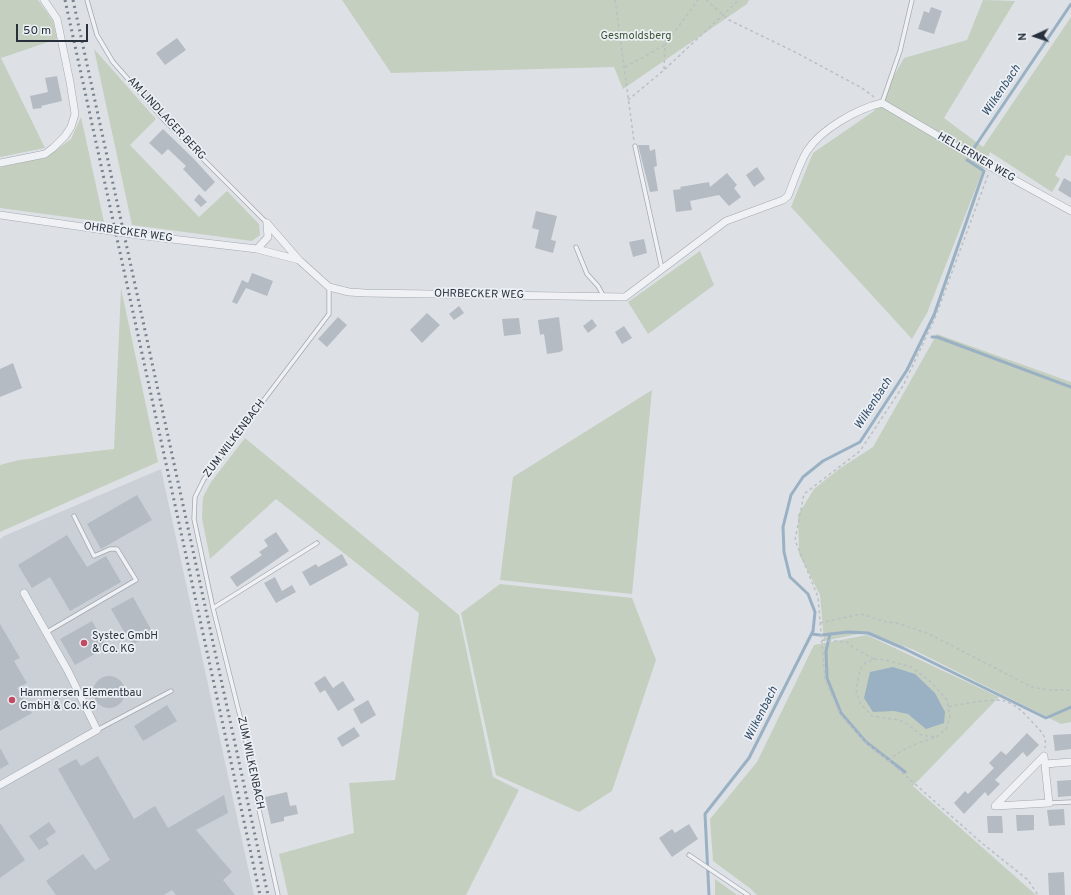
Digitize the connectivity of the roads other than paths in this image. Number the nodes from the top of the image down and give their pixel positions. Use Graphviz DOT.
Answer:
graph roads {
  1 [pos="44,0"];
  2 [pos="87,0"];
  3 [pos="912,0"];
  4 [pos="882,103"];
  5 [pos="635,146"];
  6 [pos="0,163"];
  7 [pos="1071,211"];
  8 [pos="0,215"];
  9 [pos="268,223"];
  10 [pos="576,247"];
  11 [pos="257,249"];
  12 [pos="299,260"];
  13 [pos="662,270"];
  14 [pos="329,286"];
  15 [pos="604,297"];
  16 [pos="74,516"];
  17 [pos="317,543"];
  18 [pos="24,593"];
  19 [pos="213,608"];
  20 [pos="46,633"];
  21 [pos="171,691"];
  22 [pos="97,730"];
  23 [pos="1071,762"];
  24 [pos="1045,764"];
  25 [pos="0,785"];
  26 [pos="1071,802"];
  27 [pos="1049,803"];
  28 [pos="689,855"];
  29 [pos="278,895"];
  30 [pos="748,895"];
  1 -- 6 [label="street"];
  2 -- 9 [label="lane, AM LINDLAGER BERG"];
  3 -- 4 [label="lane"];
  4 -- 7 [label="street, HELLERNER WEG"];
  4 -- 13 [label="street, OHRBECKER WEG"];
  5 -- 13 [label="lane"];
  8 -- 11 [label="street, OHRBECKER WEG, bridge"];
  9 -- 11 [label="street"];
  9 -- 12 [label="street, OHRBECKER WEG"];
  10 -- 15 [label="lane"];
  11 -- 12 [label="street, OHRBECKER WEG"];
  12 -- 14 [label="street, OHRBECKER WEG"];
  13 -- 15 [label="street, OHRBECKER WEG"];
  14 -- 15 [label="street, OHRBECKER WEG"];
  14 -- 19 [label="lane, ZUM WILKENBACH"];
  16 -- 20 [label="lane"];
  17 -- 19 [label="lane"];
  18 -- 20 [label="street"];
  19 -- 29 [label="lane, ZUM WILKENBACH"];
  20 -- 22 [label="street"];
  21 -- 22 [label="lane"];
  22 -- 25 [label="street"];
  23 -- 24 [label="street"];
  24 -- 27 [label="street"];
  24 -- 27 [label="street"];
  26 -- 27 [label="lane"];
  28 -- 30 [label="lane"];
}
